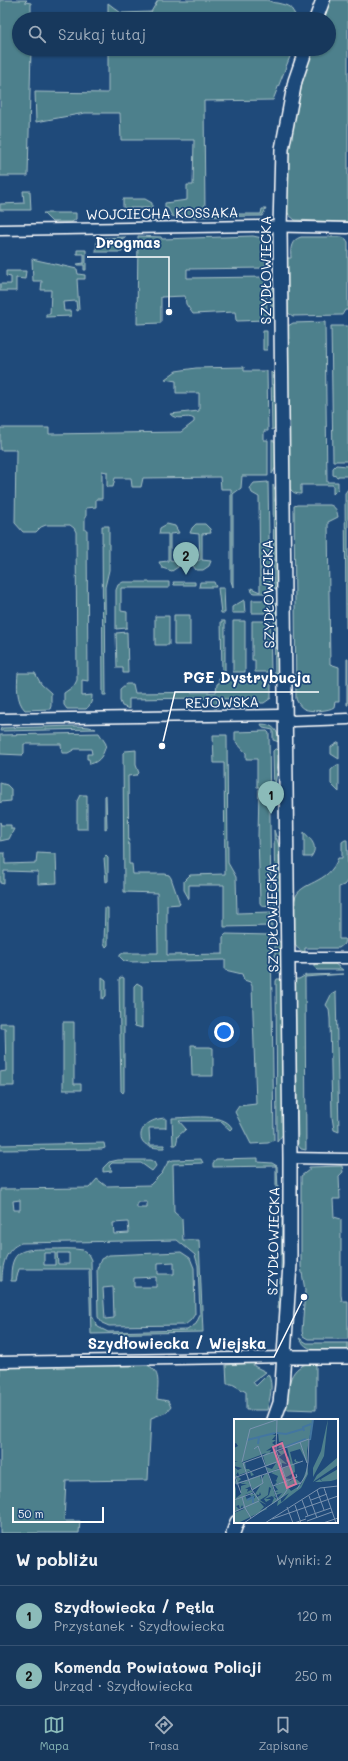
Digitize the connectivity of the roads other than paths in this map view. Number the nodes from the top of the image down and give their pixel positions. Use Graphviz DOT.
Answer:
graph roads {
  1 [pos="320,1"];
  2 [pos="318,12"];
  3 [pos="304,56"];
  4 [pos="280,227"];
  5 [pos="348,228"];
  6 [pos="0,230"];
  7 [pos="286,718"];
  8 [pos="0,719"];
  9 [pos="348,720"];
  10 [pos="288,958"];
  11 [pos="348,958"];
  12 [pos="290,1158"];
  13 [pos="348,1159"];
  14 [pos="285,1357"];
  15 [pos="348,1357"];
  16 [pos="0,1362"];
  17 [pos="274,1419"];
  18 [pos="237,1523"];
  19 [pos="233,1533"];
  1 -- 2 [label="street"];
  3 -- 4 [label="street, SZYDŁOWIECKA"];
  4 -- 5 [label="street, WOJCIECHA KOSSAKA"];
  4 -- 6 [label="street, WOJCIECHA KOSSAKA"];
  4 -- 7 [label="street, SZYDŁOWIECKA"];
  7 -- 8 [label="street, REJOWSKA"];
  7 -- 9 [label="street, REJOWSKA"];
  7 -- 10 [label="street, SZYDŁOWIECKA"];
  10 -- 11 [label="street"];
  10 -- 12 [label="street, SZYDŁOWIECKA"];
  12 -- 13 [label="street"];
  12 -- 14 [label="street, SZYDŁOWIECKA"];
  14 -- 15 [label="street"];
  14 -- 16 [label="street"];
  14 -- 17 [label="street, SZYDŁOWIECKA"];
  18 -- 19 [label="street"];
}
